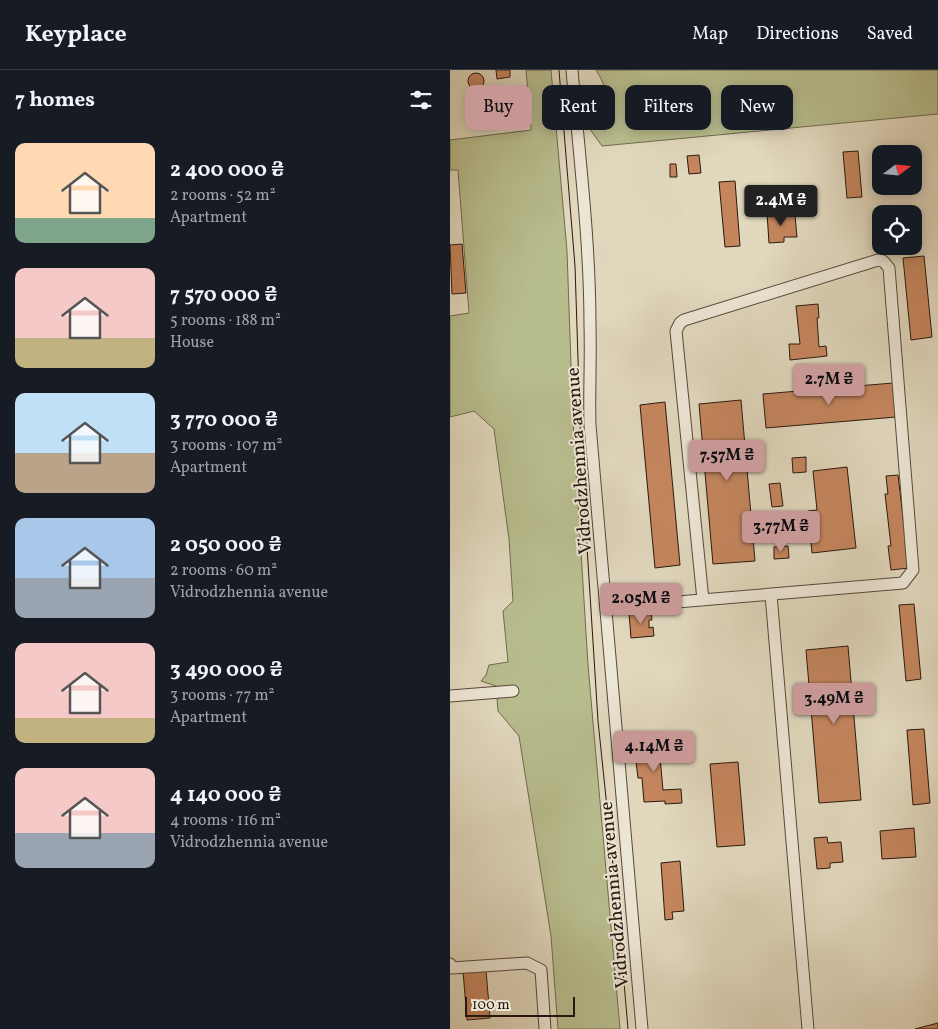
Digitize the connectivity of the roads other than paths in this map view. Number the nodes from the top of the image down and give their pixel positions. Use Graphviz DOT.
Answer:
graph roads {
  1 [pos="572,70"];
  2 [pos="771,595"];
  3 [pos="703,600"];
  4 [pos="606,608"];
  5 [pos="513,691"];
  6 [pos="450,696"];
  7 [pos="450,964"];
  8 [pos="545,1029"];
  9 [pos="642,1029"];
  10 [pos="808,1029"];
  1 -- 4 [label="street, Vidrodzhennia avenue"];
  2 -- 3 [label="street"];
  2 -- 3 [label="street"];
  2 -- 10 [label="street"];
  3 -- 4 [label="street"];
  4 -- 9 [label="street, Vidrodzhennia avenue"];
  5 -- 6 [label="street"];
  7 -- 8 [label="street"];
}
